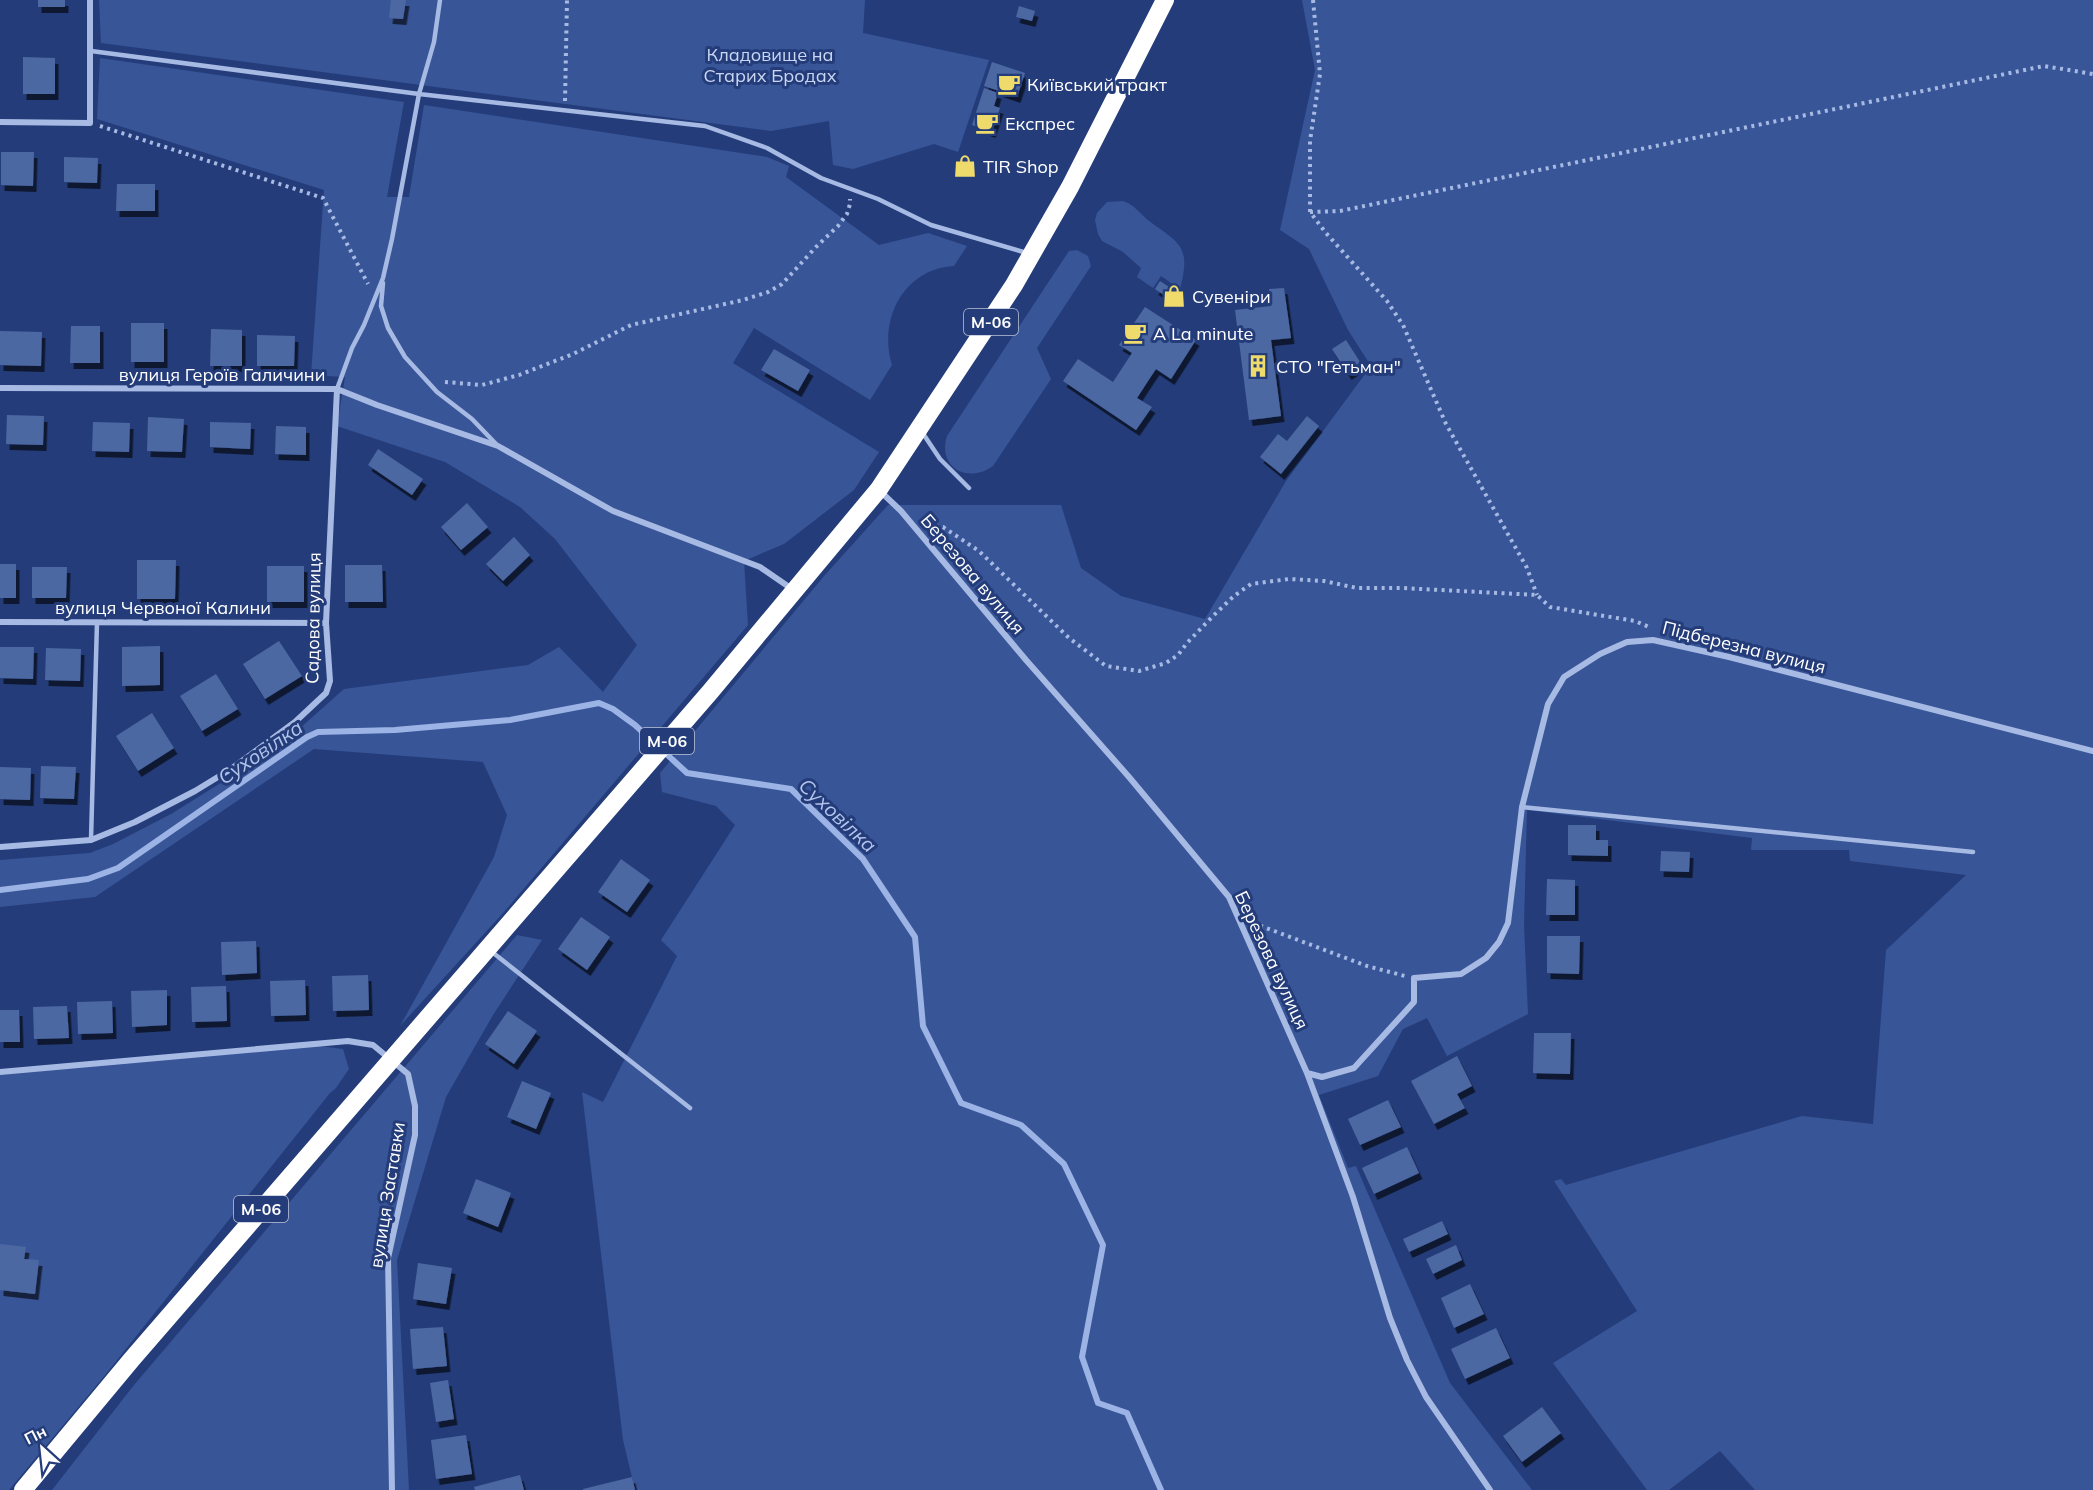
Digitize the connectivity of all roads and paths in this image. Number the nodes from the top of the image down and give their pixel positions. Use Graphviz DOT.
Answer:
graph roads {
  1 [pos="90,0"];
  2 [pos="440,0"];
  3 [pos="567,0"];
  4 [pos="1165,0"];
  5 [pos="1313,0"];
  6 [pos="91,51"];
  7 [pos="2093,74"];
  8 [pos="419,94"];
  9 [pos="565,104"];
  10 [pos="0,123"];
  11 [pos="90,123"];
  12 [pos="848,187"];
  13 [pos="1310,212"];
  14 [pos="1032,255"];
  15 [pos="383,278"];
  16 [pos="375,298"];
  17 [pos="422,375"];
  18 [pos="0,388"];
  19 [pos="337,389"];
  20 [pos="920,430"];
  21 [pos="498,446"];
  22 [pos="969,488"];
  23 [pos="879,489"];
  24 [pos="910,523"];
  25 [pos="795,590"];
  26 [pos="1537,595"];
  27 [pos="0,622"];
  28 [pos="97,622"];
  29 [pos="326,623"];
  30 [pos="1670,644"];
  31 [pos="2093,751"];
  32 [pos="1522,807"];
  33 [pos="91,840"];
  34 [pos="0,847"];
  35 [pos="1973,852"];
  36 [pos="1238,917"];
  37 [pos="487,949"];
  38 [pos="1414,978"];
  39 [pos="391,1059"];
  40 [pos="0,1072"];
  41 [pos="1307,1073"];
  42 [pos="690,1108"];
  43 [pos="23,1490"];
  44 [pos="392,1490"];
  45 [pos="1490,1490"];
  1 -- 6 [label="street"];
  2 -- 8 [label="lane"];
  3 -- 9 [label="path"];
  4 -- 14 [label="highway, М-06"];
  5 -- 13 [label="path"];
  6 -- 8 [label="lane"];
  6 -- 11 [label="street"];
  7 -- 13 [label="path"];
  8 -- 12 [label="lane"];
  8 -- 15 [label="lane"];
  10 -- 11 [label="street"];
  11 -- 16 [label="path"];
  12 -- 14 [label="lane"];
  12 -- 17 [label="path"];
  13 -- 26 [label="path"];
  14 -- 20 [label="highway, М-06"];
  15 -- 16 [label="lane"];
  15 -- 17 [label="lane"];
  16 -- 19 [label="lane"];
  17 -- 21 [label="lane"];
  18 -- 19 [label="street, вулиця Героїв Галичини"];
  19 -- 21 [label="street, вулиця Героїв Галичини"];
  19 -- 29 [label="street, Садова вулиця"];
  20 -- 22 [label="lane"];
  20 -- 23 [label="highway, М-06"];
  21 -- 25 [label="street, вулиця Героїв Галичини"];
  23 -- 24 [label="street, Березова вулиця"];
  23 -- 25 [label="highway, М-06"];
  24 -- 26 [label="path"];
  24 -- 36 [label="street, Березова вулиця"];
  25 -- 37 [label="highway, М-06"];
  26 -- 30 [label="path"];
  27 -- 28 [label="street, вулиця Червоної Калини"];
  28 -- 29 [label="street, вулиця Червоної Калини"];
  28 -- 33 [label="lane"];
  29 -- 33 [label="street, Садова вулиця"];
  30 -- 31 [label="street, Підберезна вулиця"];
  30 -- 32 [label="street, Підберезна вулиця"];
  32 -- 35 [label="lane"];
  32 -- 38 [label="street, Підберезна вулиця"];
  33 -- 34 [label="street, Садова вулиця"];
  36 -- 38 [label="path"];
  36 -- 41 [label="street, Березова вулиця"];
  37 -- 39 [label="highway, М-06"];
  37 -- 42 [label="lane"];
  38 -- 41 [label="street"];
  39 -- 40 [label="street, вулиця Заставки"];
  39 -- 43 [label="highway, М-06"];
  39 -- 44 [label="street, вулиця Заставки"];
  41 -- 45 [label="street, Березова вулиця"];
}
